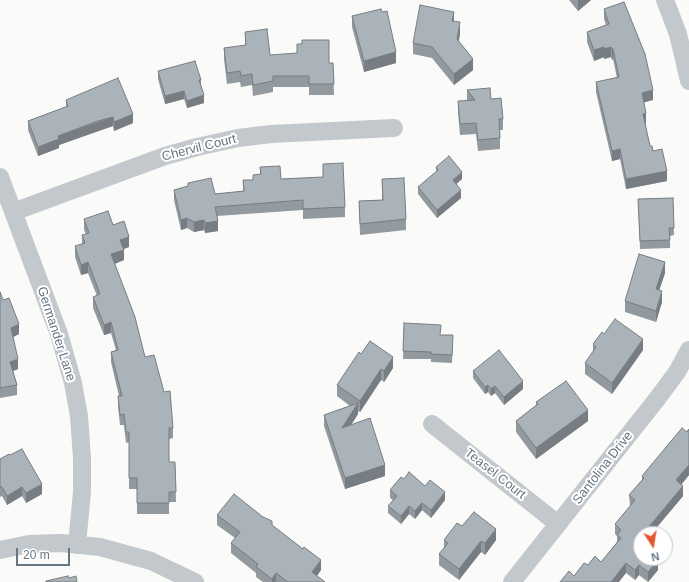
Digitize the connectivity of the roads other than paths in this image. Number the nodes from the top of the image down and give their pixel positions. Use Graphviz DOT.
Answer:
graph roads {
  1 [pos="665,0"];
  2 [pos="689,80"];
  3 [pos="394,128"];
  4 [pos="0,177"];
  5 [pos="13,212"];
  6 [pos="689,350"];
  7 [pos="432,424"];
  8 [pos="558,524"];
  9 [pos="77,545"];
  10 [pos="0,550"];
  11 [pos="195,582"];
  12 [pos="512,582"];
  1 -- 2 [label="street"];
  3 -- 5 [label="street, Chervil Court"];
  4 -- 5 [label="street, Germander Lane"];
  5 -- 9 [label="street, Germander Lane"];
  6 -- 8 [label="street, Santolina Drive"];
  7 -- 8 [label="street, Teasel Court"];
  8 -- 12 [label="street, Santolina Drive"];
  9 -- 10 [label="street"];
  9 -- 11 [label="street"];
}
